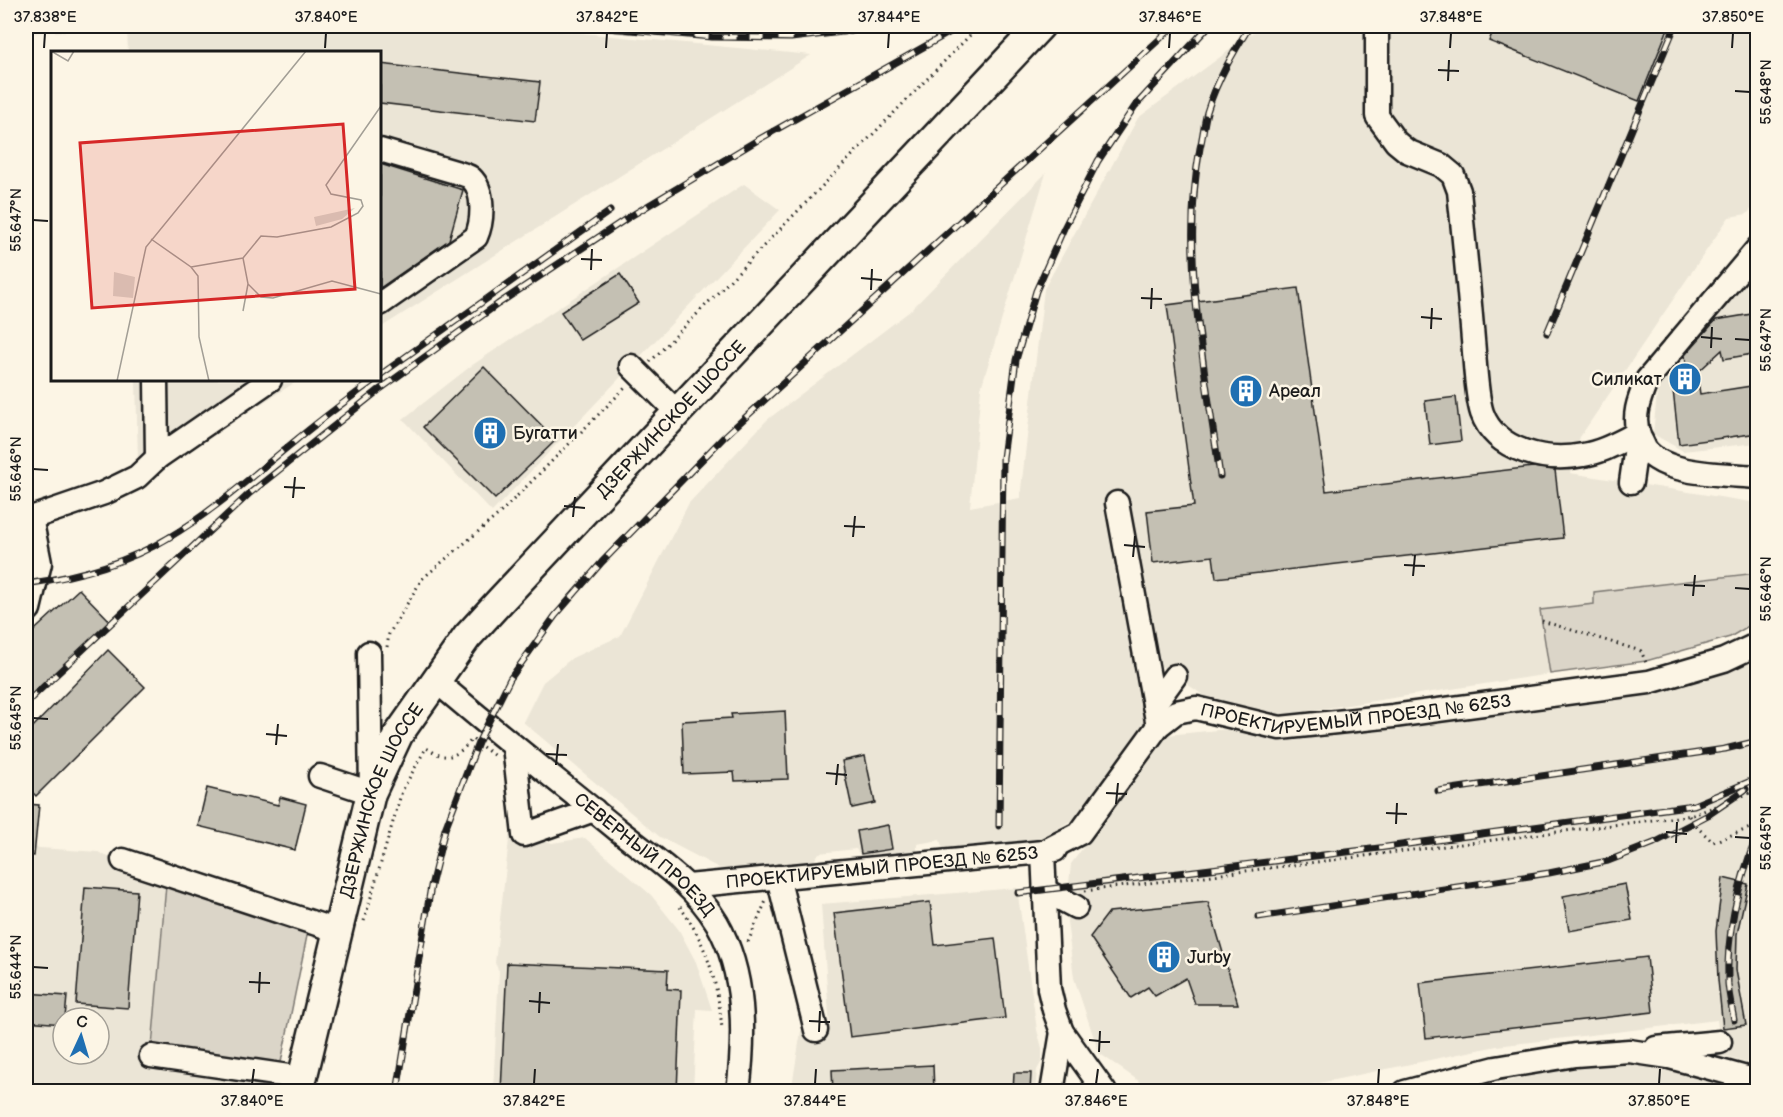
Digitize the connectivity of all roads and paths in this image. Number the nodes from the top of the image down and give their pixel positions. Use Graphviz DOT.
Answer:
graph roads {
  1 [pos="1040,26"];
  2 [pos="1377,26"];
  3 [pos="381,150"];
  4 [pos="1758,248"];
  5 [pos="381,303"];
  6 [pos="631,366"];
  7 [pos="156,381"];
  8 [pos="269,381"];
  9 [pos="677,412"];
  10 [pos="1638,433"];
  11 [pos="157,458"];
  12 [pos="1758,477"];
  13 [pos="1631,482"];
  14 [pos="1117,503"];
  15 [pos="28,518"];
  16 [pos="26,612"];
  17 [pos="1542,621"];
  18 [pos="1758,644"];
  19 [pos="369,653"];
  20 [pos="1175,676"];
  21 [pos="435,680"];
  22 [pos="1652,681"];
  23 [pos="1156,715"];
  24 [pos="514,746"];
  25 [pos="517,775"];
  26 [pos="320,776"];
  27 [pos="1758,790"];
  28 [pos="371,793"];
  29 [pos="594,810"];
  30 [pos="1689,816"];
  31 [pos="1758,825"];
  32 [pos="1085,846"];
  33 [pos="1043,852"];
  34 [pos="123,860"];
  35 [pos="779,880"];
  36 [pos="1049,892"];
  37 [pos="682,893"];
  38 [pos="1076,907"];
  39 [pos="350,930"];
  40 [pos="748,942"];
  41 [pos="722,1030"];
  42 [pos="816,1030"];
  43 [pos="1062,1032"];
  44 [pos="1708,1036"];
  45 [pos="1629,1051"];
  46 [pos="151,1056"];
  47 [pos="1085,1065"];
  48 [pos="1758,1081"];
  49 [pos="300,1085"];
  50 [pos="738,1092"];
  51 [pos="1052,1092"];
  52 [pos="1091,1092"];
  53 [pos="1105,1092"];
  54 [pos="1405,1092"];
  1 -- 9 [label="main road, ДЗЕРЖИНСКОЕ ШОССЕ"];
  2 -- 10 [label="street"];
  3 -- 5 [label="street"];
  4 -- 10 [label="street"];
  6 -- 9 [label="street"];
  7 -- 11 [label="street"];
  8 -- 11 [label="street"];
  9 -- 21 [label="main road, ДЗЕРЖИНСКОЕ ШОССЕ"];
  10 -- 12 [label="street"];
  10 -- 13 [label="street"];
  11 -- 15 [label="street"];
  14 -- 23 [label="street"];
  15 -- 16 [label="street"];
  17 -- 22 [label="path"];
  18 -- 22 [label="street, ПРОЕКТИРУЕМЫЙ ПРОЕЗД № 6253"];
  19 -- 28 [label="street"];
  20 -- 23 [label="street"];
  21 -- 24 [label="street, СЕВЕРНЫЙ ПРОЕЗД"];
  21 -- 28 [label="main road, ДЗЕРЖИНСКОЕ ШОССЕ"];
  22 -- 23 [label="street, ПРОЕКТИРУЕМЫЙ ПРОЕЗД № 6253"];
  23 -- 33 [label="street, ПРОЕКТИРУЕМЫЙ ПРОЕЗД № 6253"];
  24 -- 25 [label="street"];
  24 -- 29 [label="street, СЕВЕРНЫЙ ПРОЕЗД"];
  25 -- 29 [label="street"];
  25 -- 39 [label="path"];
  26 -- 28 [label="street"];
  27 -- 30 [label="path"];
  28 -- 39 [label="main road, ДЗЕРЖИНСКОЕ ШОССЕ"];
  29 -- 37 [label="street, СЕВЕРНЫЙ ПРОЕЗД"];
  30 -- 31 [label="path"];
  30 -- 36 [label="path"];
  32 -- 33 [label="street"];
  33 -- 35 [label="street, ПРОЕКТИРУЕМЫЙ ПРОЕЗД № 6253"];
  33 -- 36 [label="street"];
  34 -- 39 [label="street"];
  35 -- 37 [label="street, ПРОЕКТИРУЕМЫЙ ПРОЕЗД № 6253"];
  35 -- 40 [label="path"];
  35 -- 42 [label="street"];
  36 -- 38 [label="street"];
  36 -- 43 [label="street"];
  37 -- 41 [label="path"];
  37 -- 50 [label="street, СЕВЕРНЫЙ ПРОЕЗД"];
  39 -- 49 [label="main road, ДЗЕРЖИНСКОЕ ШОССЕ"];
  43 -- 47 [label="street"];
  43 -- 51 [label="street"];
  44 -- 45 [label="street"];
  45 -- 48 [label="street"];
  45 -- 54 [label="street"];
  46 -- 49 [label="street"];
  47 -- 52 [label="street"];
  47 -- 53 [label="street"];
}
